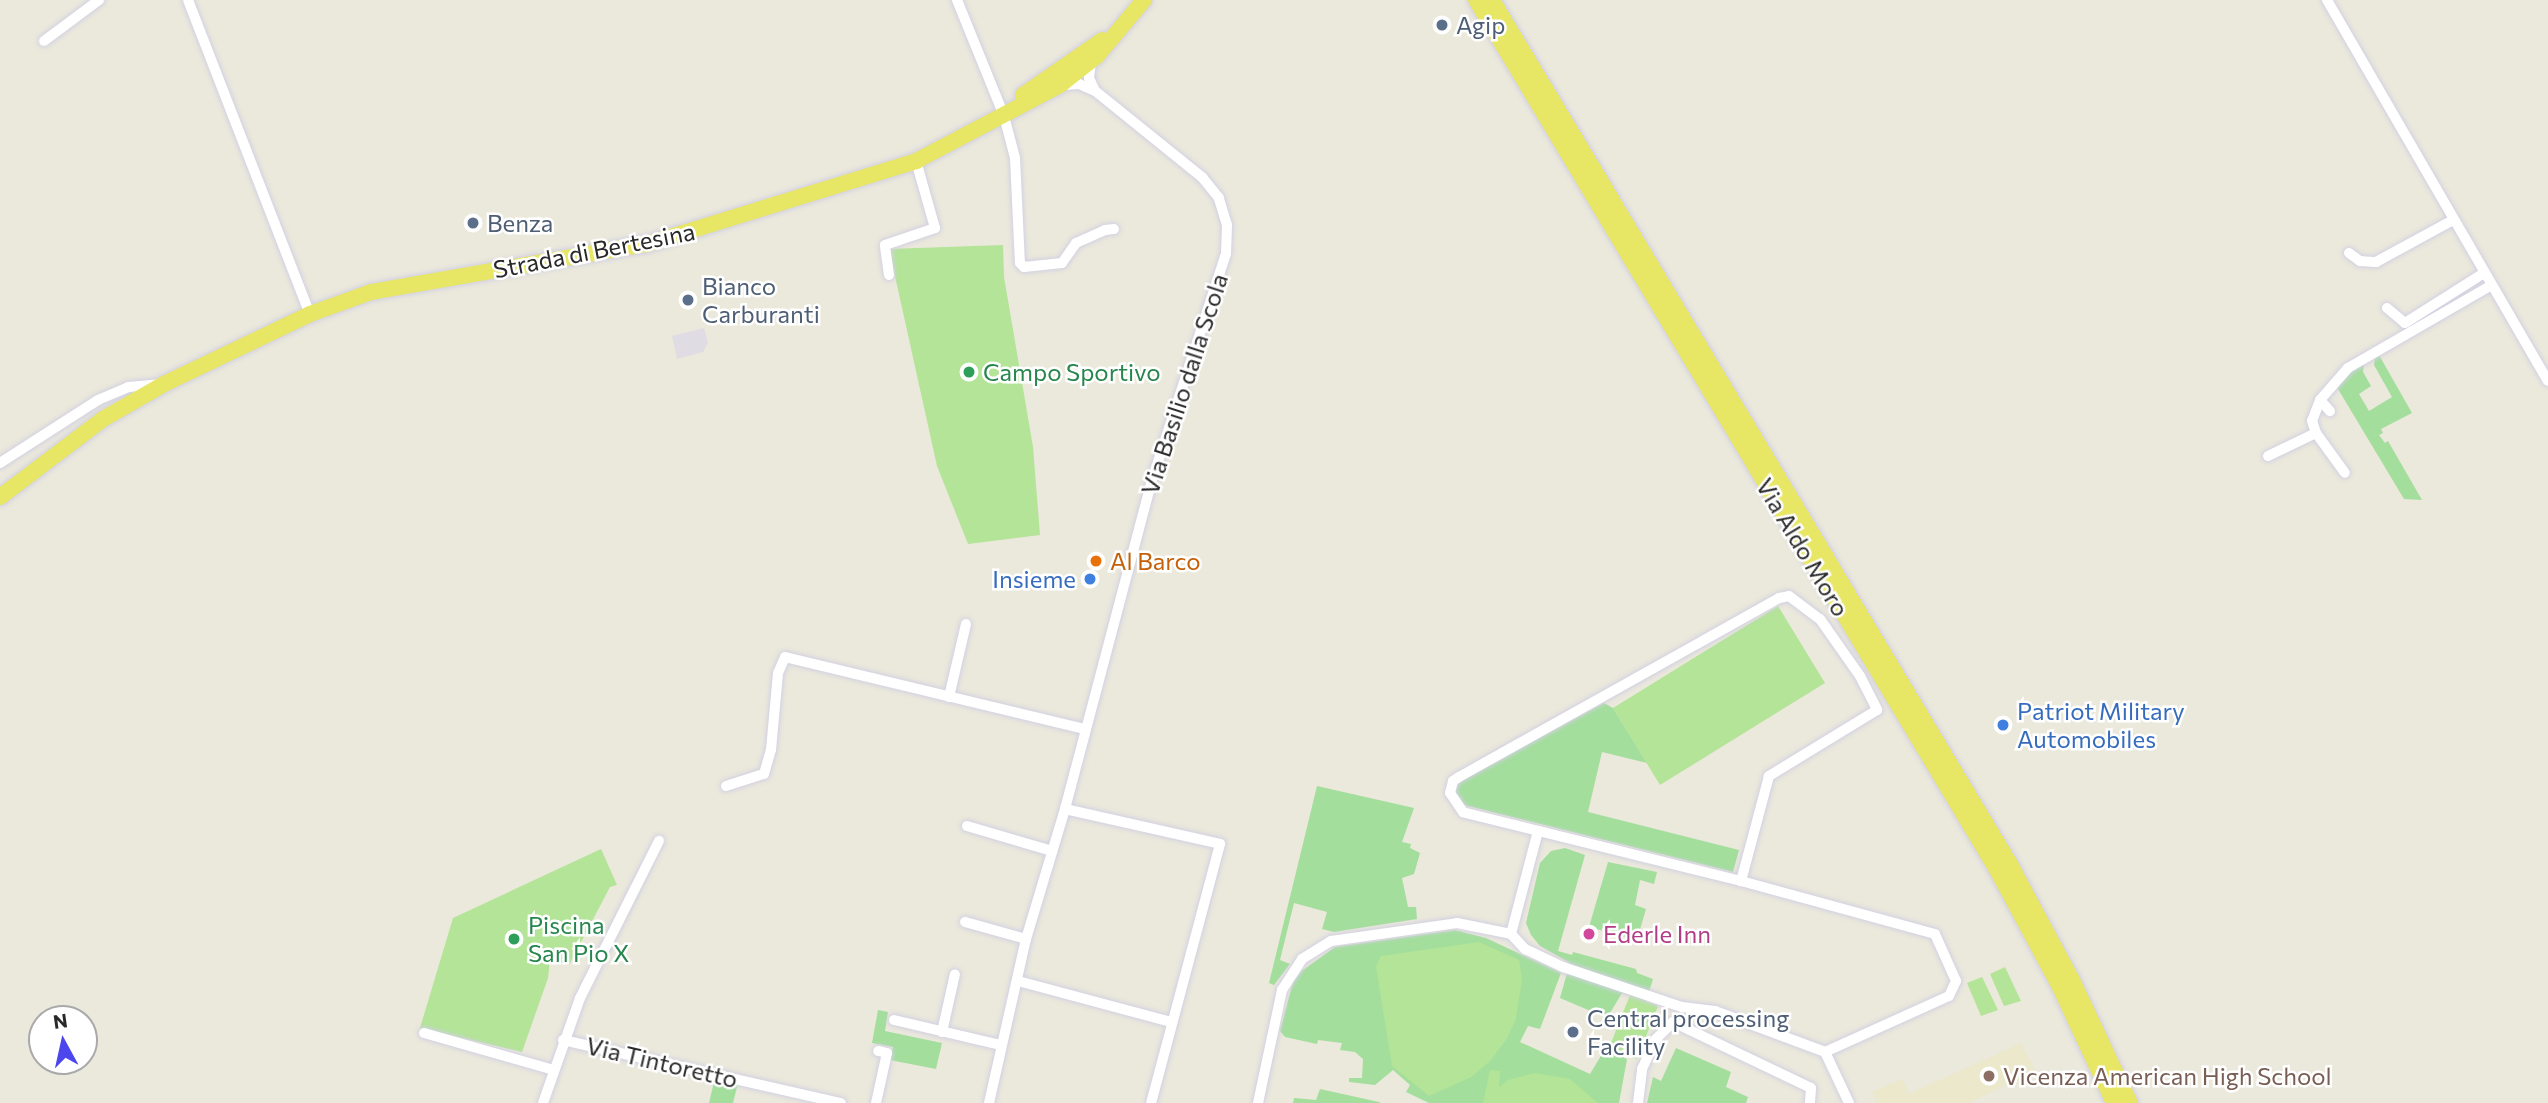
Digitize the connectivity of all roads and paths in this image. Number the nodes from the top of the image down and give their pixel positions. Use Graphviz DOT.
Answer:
graph roads {
  1 [pos="99,0"];
  2 [pos="188,0"];
  3 [pos="957,0"];
  4 [pos="1144,0"];
  5 [pos="1476,0"];
  6 [pos="1492,0"];
  7 [pos="2327,0"];
  8 [pos="1121,26"];
  9 [pos="44,41"];
  10 [pos="1096,45"];
  11 [pos="1091,62"];
  12 [pos="1077,79"];
  13 [pos="1095,90"];
  14 [pos="1003,113"];
  15 [pos="916,161"];
  16 [pos="2453,220"];
  17 [pos="1114,229"];
  18 [pos="2349,253"];
  19 [pos="2484,273"];
  20 [pos="890,275"];
  21 [pos="2490,286"];
  22 [pos="2387,308"];
  23 [pos="310,313"];
  24 [pos="2548,381"];
  25 [pos="164,384"];
  26 [pos="2320,400"];
  27 [pos="2330,411"];
  28 [pos="2316,433"];
  29 [pos="2268,456"];
  30 [pos="0,463"];
  31 [pos="2345,473"];
  32 [pos="0,497"];
  33 [pos="966,624"];
  34 [pos="949,697"];
  35 [pos="1084,729"];
  36 [pos="726,786"];
  37 [pos="1065,809"];
  38 [pos="967,827"];
  39 [pos="1538,831"];
  40 [pos="659,841"];
  41 [pos="1052,851"];
  42 [pos="1741,881"];
  43 [pos="965,922"];
  44 [pos="1511,934"];
  45 [pos="1026,939"];
  46 [pos="955,974"];
  47 [pos="1018,981"];
  48 [pos="1682,1007"];
  49 [pos="894,1020"];
  50 [pos="1171,1022"];
  51 [pos="1673,1022"];
  52 [pos="942,1031"];
  53 [pos="424,1033"];
  54 [pos="564,1040"];
  55 [pos="1001,1045"];
  56 [pos="878,1051"];
  57 [pos="1825,1052"];
  58 [pos="554,1070"];
  59 [pos="542,1103"];
  60 [pos="841,1103"];
  61 [pos="876,1103"];
  62 [pos="989,1103"];
  63 [pos="1151,1103"];
  64 [pos="1258,1103"];
  65 [pos="1639,1103"];
  66 [pos="1810,1103"];
  67 [pos="1849,1103"];
  68 [pos="2114,1103"];
  69 [pos="2130,1103"];
  1 -- 9 [label="street"];
  2 -- 23 [label="street"];
  3 -- 14 [label="street"];
  4 -- 8 [label="main road, Strada di Bertesina"];
  5 -- 68 [label="main road, Via Aldo Moro"];
  6 -- 69 [label="main road, Via Aldo Moro"];
  7 -- 16 [label="street"];
  8 -- 10 [label="main road, Strada di Bertesina"];
  8 -- 11 [label="main road, Strada di Bertesina"];
  10 -- 12 [label="street"];
  10 -- 14 [label="main road, Strada di Bertesina"];
  11 -- 12 [label="main road, Strada di Bertesina"];
  11 -- 13 [label="street"];
  12 -- 13 [label="street, Via Basilio dalla Scola"];
  12 -- 14 [label="main road, Strada di Bertesina"];
  13 -- 35 [label="street, Via Basilio dalla Scola"];
  14 -- 15 [label="main road, Strada di Bertesina"];
  14 -- 17 [label="street"];
  15 -- 20 [label="street"];
  15 -- 23 [label="main road, Strada di Bertesina"];
  16 -- 18 [label="street"];
  16 -- 19 [label="street"];
  19 -- 21 [label="street"];
  19 -- 22 [label="street"];
  21 -- 24 [label="street"];
  21 -- 26 [label="street"];
  23 -- 25 [label="main road, Strada di Bertesina"];
  25 -- 30 [label="street, Strada di Bertesina"];
  25 -- 32 [label="main road, Strada di Bertesina"];
  26 -- 27 [label="street"];
  26 -- 28 [label="street"];
  28 -- 29 [label="street"];
  28 -- 31 [label="street"];
  33 -- 34 [label="street"];
  34 -- 35 [label="street"];
  34 -- 36 [label="street"];
  35 -- 37 [label="street, Via Basilio dalla Scola"];
  37 -- 41 [label="street, Via Basilio dalla Scola"];
  37 -- 50 [label="street"];
  38 -- 41 [label="street"];
  39 -- 42 [label="street"];
  39 -- 42 [label="street"];
  39 -- 44 [label="street"];
  40 -- 54 [label="street"];
  41 -- 45 [label="street, Via Basilio dalla Scola"];
  42 -- 57 [label="street"];
  43 -- 45 [label="street"];
  44 -- 48 [label="street"];
  44 -- 64 [label="street"];
  45 -- 47 [label="street, Via Basilio dalla Scola"];
  46 -- 52 [label="street"];
  47 -- 50 [label="street"];
  47 -- 55 [label="street, Via Basilio dalla Scola"];
  48 -- 51 [label="street"];
  48 -- 57 [label="street"];
  49 -- 52 [label="street"];
  50 -- 63 [label="street"];
  51 -- 65 [label="street"];
  51 -- 66 [label="street"];
  52 -- 55 [label="street"];
  53 -- 58 [label="street"];
  54 -- 58 [label="street"];
  54 -- 60 [label="street, Via Tintoretto"];
  55 -- 62 [label="street, Via Basilio dalla Scola"];
  56 -- 61 [label="street"];
  57 -- 67 [label="street"];
  58 -- 59 [label="street"];
}
